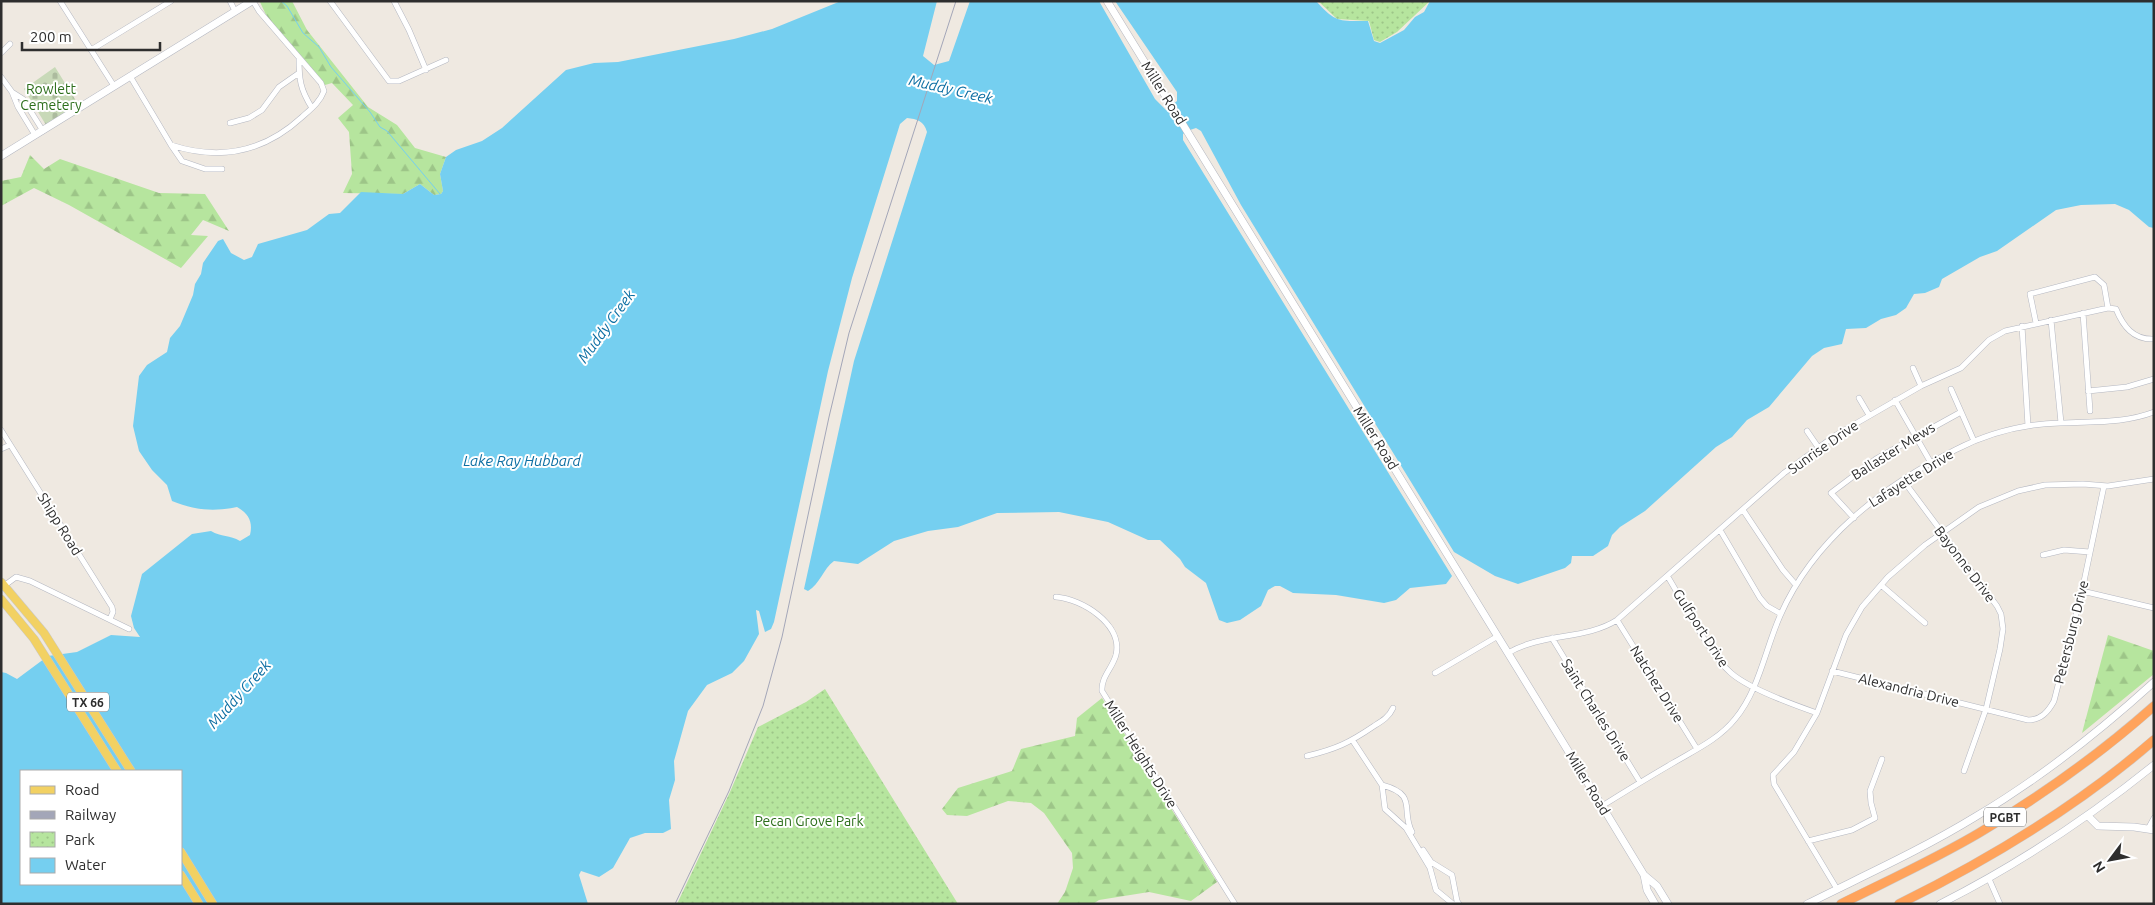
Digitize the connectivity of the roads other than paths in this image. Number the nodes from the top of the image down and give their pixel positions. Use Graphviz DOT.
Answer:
graph roads {
  1 [pos="171,1"];
  2 [pos="230,1"];
  3 [pos="253,1"];
  4 [pos="330,1"];
  5 [pos="394,1"];
  6 [pos="1107,1"];
  7 [pos="62,2"];
  8 [pos="235,12"];
  9 [pos="10,44"];
  10 [pos="91,50"];
  11 [pos="1,53"];
  12 [pos="299,58"];
  13 [pos="446,60"];
  14 [pos="426,70"];
  15 [pos="299,73"];
  16 [pos="130,76"];
  17 [pos="1,77"];
  18 [pos="114,86"];
  19 [pos="12,92"];
  20 [pos="312,108"];
  21 [pos="230,123"];
  22 [pos="43,131"];
  23 [pos="35,135"];
  24 [pos="171,144"];
  25 [pos="1,156"];
  26 [pos="222,169"];
  27 [pos="2108,308"];
  28 [pos="2083,313"];
  29 [pos="2051,320"];
  30 [pos="2036,324"];
  31 [pos="2022,326"];
  32 [pos="2154,339"];
  33 [pos="1913,368"];
  34 [pos="2154,379"];
  35 [pos="1921,386"];
  36 [pos="1951,389"];
  37 [pos="2088,391"];
  38 [pos="1859,398"];
  39 [pos="1895,400"];
  40 [pos="2090,411"];
  41 [pos="1961,412"];
  42 [pos="2154,412"];
  43 [pos="1869,415"];
  44 [pos="2061,423"];
  45 [pos="2028,426"];
  46 [pos="1,430"];
  47 [pos="1807,432"];
  48 [pos="1915,436"];
  49 [pos="1974,441"];
  50 [pos="10,444"];
  51 [pos="1818,447"];
  52 [pos="1,449"];
  53 [pos="1931,463"];
  54 [pos="2154,479"];
  55 [pos="1903,480"];
  56 [pos="2104,486"];
  57 [pos="1743,510"];
  58 [pos="1854,518"];
  59 [pos="1720,530"];
  60 [pos="1942,533"];
  61 [pos="2090,552"];
  62 [pos="2044,554"];
  63 [pos="1668,577"];
  64 [pos="2,585"];
  65 [pos="1796,585"];
  66 [pos="1881,585"];
  67 [pos="2082,591"];
  68 [pos="1056,597"];
  69 [pos="1,599"];
  70 [pos="2154,608"];
  71 [pos="1781,614"];
  72 [pos="110,620"];
  73 [pos="1617,620"];
  74 [pos="1925,623"];
  75 [pos="129,629"];
  76 [pos="1498,636"];
  77 [pos="1552,638"];
  78 [pos="1508,653"];
  79 [pos="1832,671"];
  80 [pos="1435,673"];
  81 [pos="2154,682"];
  82 [pos="1754,686"];
  83 [pos="2154,706"];
  84 [pos="1393,708"];
  85 [pos="1986,709"];
  86 [pos="1817,714"];
  87 [pos="2154,740"];
  88 [pos="1353,741"];
  89 [pos="1697,748"];
  90 [pos="1307,756"];
  91 [pos="1882,759"];
  92 [pos="2154,765"];
  93 [pos="116,770"];
  94 [pos="130,770"];
  95 [pos="1964,771"];
  96 [pos="1640,782"];
  97 [pos="1382,785"];
  98 [pos="1602,806"];
  99 [pos="2088,816"];
  100 [pos="2154,818"];
  101 [pos="2151,829"];
  102 [pos="1808,840"];
  103 [pos="1420,848"];
  104 [pos="182,854"];
  105 [pos="1644,875"];
  106 [pos="182,877"];
  107 [pos="1989,879"];
  108 [pos="1837,889"];
  109 [pos="199,904"];
  110 [pos="213,904"];
  111 [pos="1235,904"];
  112 [pos="1453,904"];
  113 [pos="1459,904"];
  114 [pos="1656,904"];
  115 [pos="1668,904"];
  116 [pos="1807,904"];
  117 [pos="1841,904"];
  118 [pos="1899,904"];
  119 [pos="1940,904"];
  120 [pos="2000,904"];
  1 -- 10 [label="street"];
  2 -- 8 [label="street"];
  3 -- 8 [label="main road"];
  3 -- 12 [label="street"];
  4 -- 14 [label="street"];
  5 -- 14 [label="street"];
  6 -- 76 [label="main road, Miller Road"];
  7 -- 10 [label="street"];
  8 -- 16 [label="main road"];
  9 -- 11 [label="street"];
  10 -- 18 [label="street"];
  12 -- 15 [label="street"];
  12 -- 20 [label="street"];
  13 -- 14 [label="street"];
  15 -- 20 [label="street"];
  15 -- 21 [label="street"];
  16 -- 18 [label="main road"];
  16 -- 24 [label="street"];
  17 -- 19 [label="street"];
  18 -- 22 [label="main road"];
  19 -- 22 [label="street"];
  19 -- 23 [label="street"];
  20 -- 24 [label="street"];
  22 -- 23 [label="main road"];
  23 -- 25 [label="main road"];
  24 -- 26 [label="street"];
  27 -- 28 [label="street, Sunrise Drive"];
  27 -- 30 [label="street"];
  27 -- 32 [label="street"];
  28 -- 29 [label="street, Sunrise Drive"];
  28 -- 37 [label="street"];
  29 -- 30 [label="street, Sunrise Drive"];
  29 -- 44 [label="street"];
  30 -- 31 [label="street, Sunrise Drive"];
  31 -- 35 [label="street, Sunrise Drive"];
  31 -- 45 [label="street"];
  33 -- 35 [label="street"];
  34 -- 37 [label="street"];
  35 -- 39 [label="street, Sunrise Drive"];
  36 -- 41 [label="street"];
  37 -- 40 [label="street"];
  38 -- 43 [label="street"];
  39 -- 43 [label="street, Sunrise Drive"];
  39 -- 48 [label="street"];
  41 -- 48 [label="street, Ballaster Mews"];
  41 -- 49 [label="street"];
  42 -- 44 [label="street, Lafayette Drive"];
  43 -- 51 [label="street, Sunrise Drive"];
  44 -- 45 [label="street, Lafayette Drive"];
  45 -- 49 [label="street, Lafayette Drive"];
  46 -- 50 [label="street, Shipp Road"];
  47 -- 51 [label="street"];
  48 -- 53 [label="street"];
  48 -- 58 [label="street, Ballaster Mews"];
  49 -- 53 [label="street, Lafayette Drive"];
  50 -- 52 [label="street"];
  50 -- 72 [label="street, Shipp Road"];
  51 -- 57 [label="street, Sunrise Drive"];
  53 -- 55 [label="street, Lafayette Drive"];
  54 -- 56 [label="street"];
  55 -- 58 [label="street, Lafayette Drive"];
  55 -- 60 [label="street, Bayonne Drive"];
  56 -- 60 [label="street"];
  56 -- 61 [label="street, Petersburg Drive"];
  57 -- 59 [label="street, Sunrise Drive"];
  57 -- 65 [label="street"];
  58 -- 65 [label="street, Lafayette Drive"];
  59 -- 63 [label="street, Sunrise Drive"];
  59 -- 71 [label="street"];
  60 -- 66 [label="street"];
  60 -- 85 [label="street, Bayonne Drive"];
  61 -- 62 [label="street"];
  61 -- 67 [label="street, Petersburg Drive"];
  63 -- 73 [label="street, Sunrise Drive"];
  63 -- 82 [label="street, Gulfport Drive"];
  64 -- 72 [label="street"];
  64 -- 94 [label="main road, TX 66"];
  65 -- 71 [label="street, Lafayette Drive"];
  66 -- 74 [label="street"];
  66 -- 79 [label="street"];
  67 -- 70 [label="street"];
  67 -- 85 [label="street, Petersburg Drive"];
  68 -- 111 [label="street, Miller Heights Drive"];
  69 -- 93 [label="main road, TX 66"];
  71 -- 82 [label="street, Lafayette Drive"];
  72 -- 75 [label="street"];
  73 -- 77 [label="street, Sunrise Drive"];
  73 -- 89 [label="street, Natchez Drive"];
  76 -- 78 [label="main road, Miller Road"];
  76 -- 80 [label="street"];
  77 -- 78 [label="street, Sunrise Drive"];
  77 -- 96 [label="street, Saint Charles Drive"];
  78 -- 98 [label="main road, Miller Road"];
  79 -- 85 [label="street, Alexandria Drive"];
  79 -- 86 [label="street"];
  81 -- 108 [label="main road"];
  82 -- 86 [label="street, Gulfport Drive"];
  82 -- 89 [label="street, Lafayette Drive"];
  83 -- 117 [label="highway, PGBT"];
  84 -- 88 [label="street"];
  85 -- 95 [label="street, Bayonne Drive"];
  86 -- 102 [label="street"];
  87 -- 118 [label="highway, PGBT"];
  88 -- 90 [label="street"];
  88 -- 97 [label="street"];
  89 -- 96 [label="street, Lafayette Drive"];
  91 -- 102 [label="street"];
  92 -- 99 [label="main road"];
  96 -- 98 [label="street, Lafayette Drive"];
  97 -- 103 [label="street"];
  97 -- 103 [label="street"];
  98 -- 105 [label="main road, Miller Road"];
  99 -- 101 [label="main road"];
  99 -- 107 [label="main road"];
  100 -- 101 [label="street"];
  102 -- 108 [label="street"];
  103 -- 112 [label="street"];
  103 -- 113 [label="street"];
  104 -- 110 [label="main road"];
  105 -- 114 [label="main road, Miller Road"];
  105 -- 115 [label="main road, Miller Road"];
  106 -- 109 [label="main road"];
  107 -- 119 [label="main road"];
  107 -- 120 [label="street"];
  108 -- 116 [label="main road"];
}
